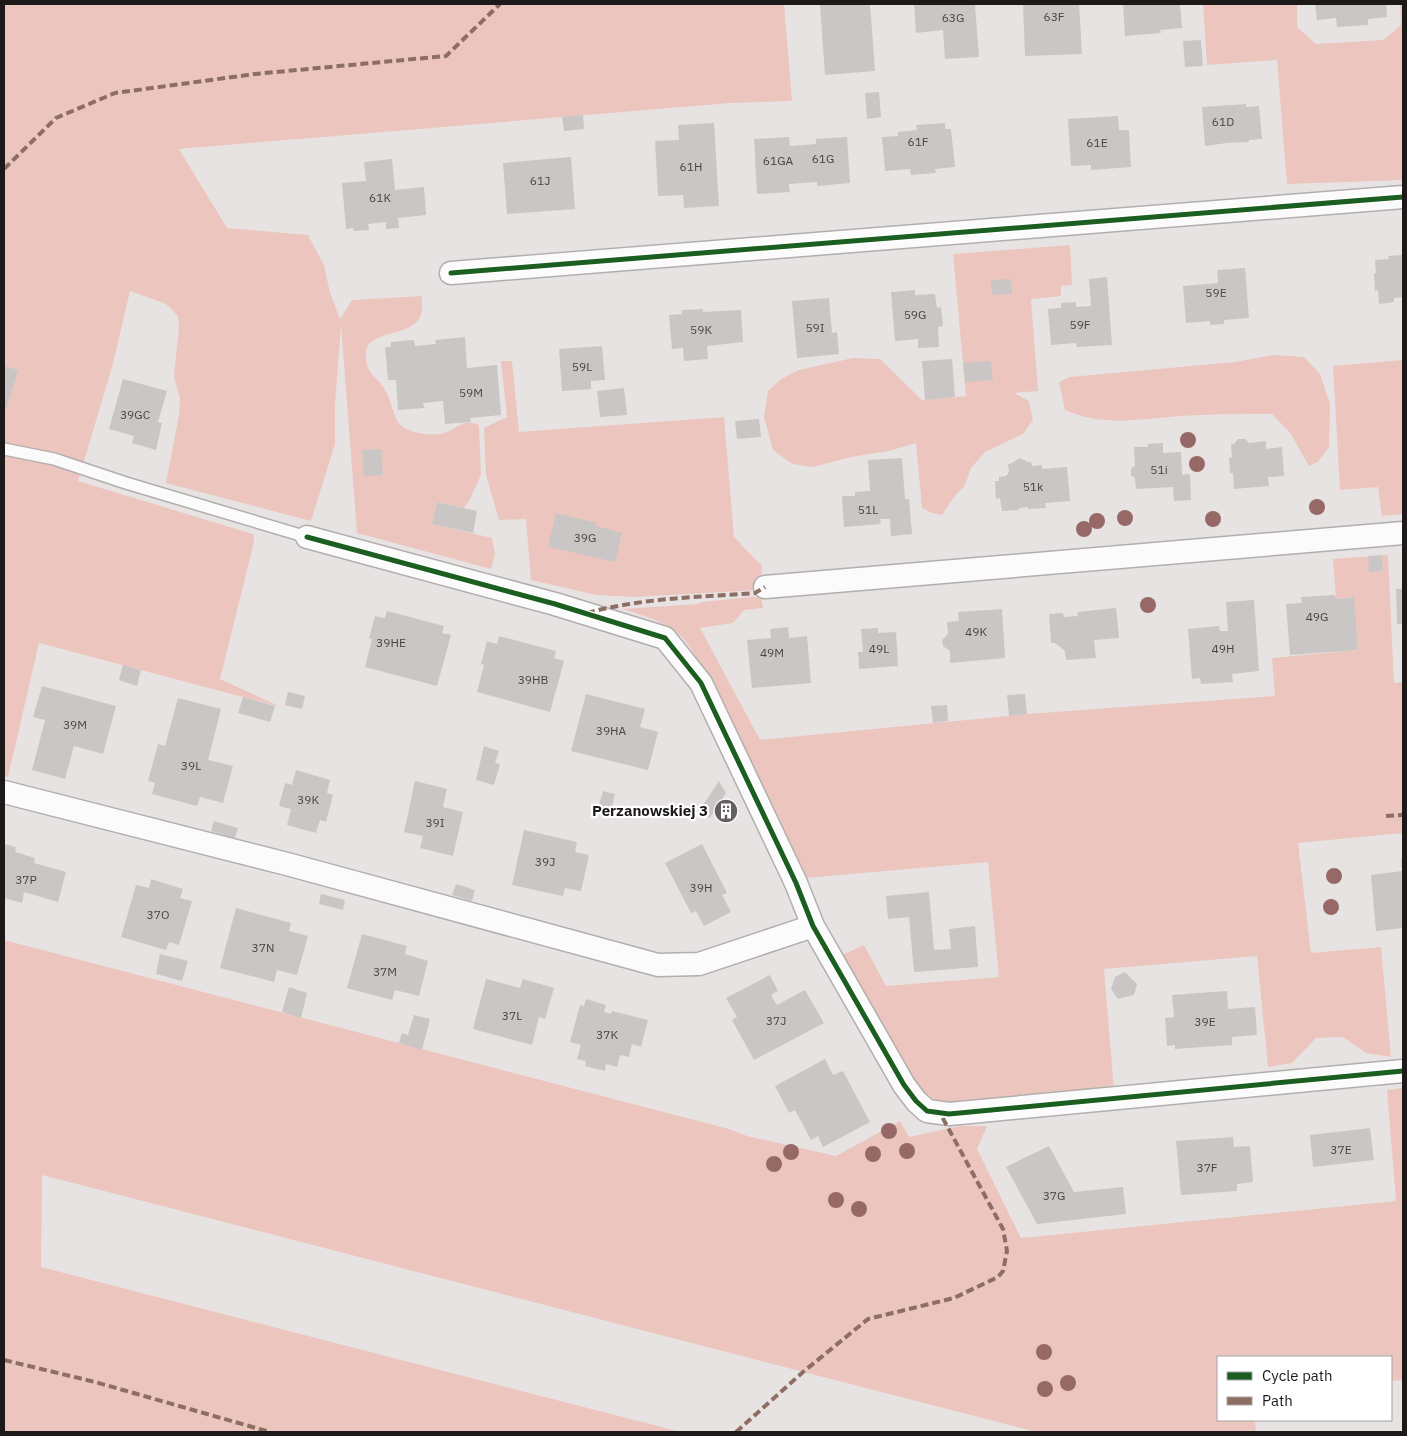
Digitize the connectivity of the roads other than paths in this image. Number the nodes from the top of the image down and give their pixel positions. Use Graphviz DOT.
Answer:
graph roads {
  1 [pos="1403,197"];
  2 [pos="451,272"];
  3 [pos="4,449"];
  4 [pos="1403,533"];
  5 [pos="307,537"];
  6 [pos="765,587"];
  7 [pos="4,792"];
  8 [pos="814,926"];
  9 [pos="1403,1071"];
  1 -- 2 [label="street"];
  3 -- 5 [label="lane"];
  4 -- 6 [label="street"];
  5 -- 8 [label="street"];
  7 -- 8 [label="street"];
  8 -- 9 [label="street"];
}
